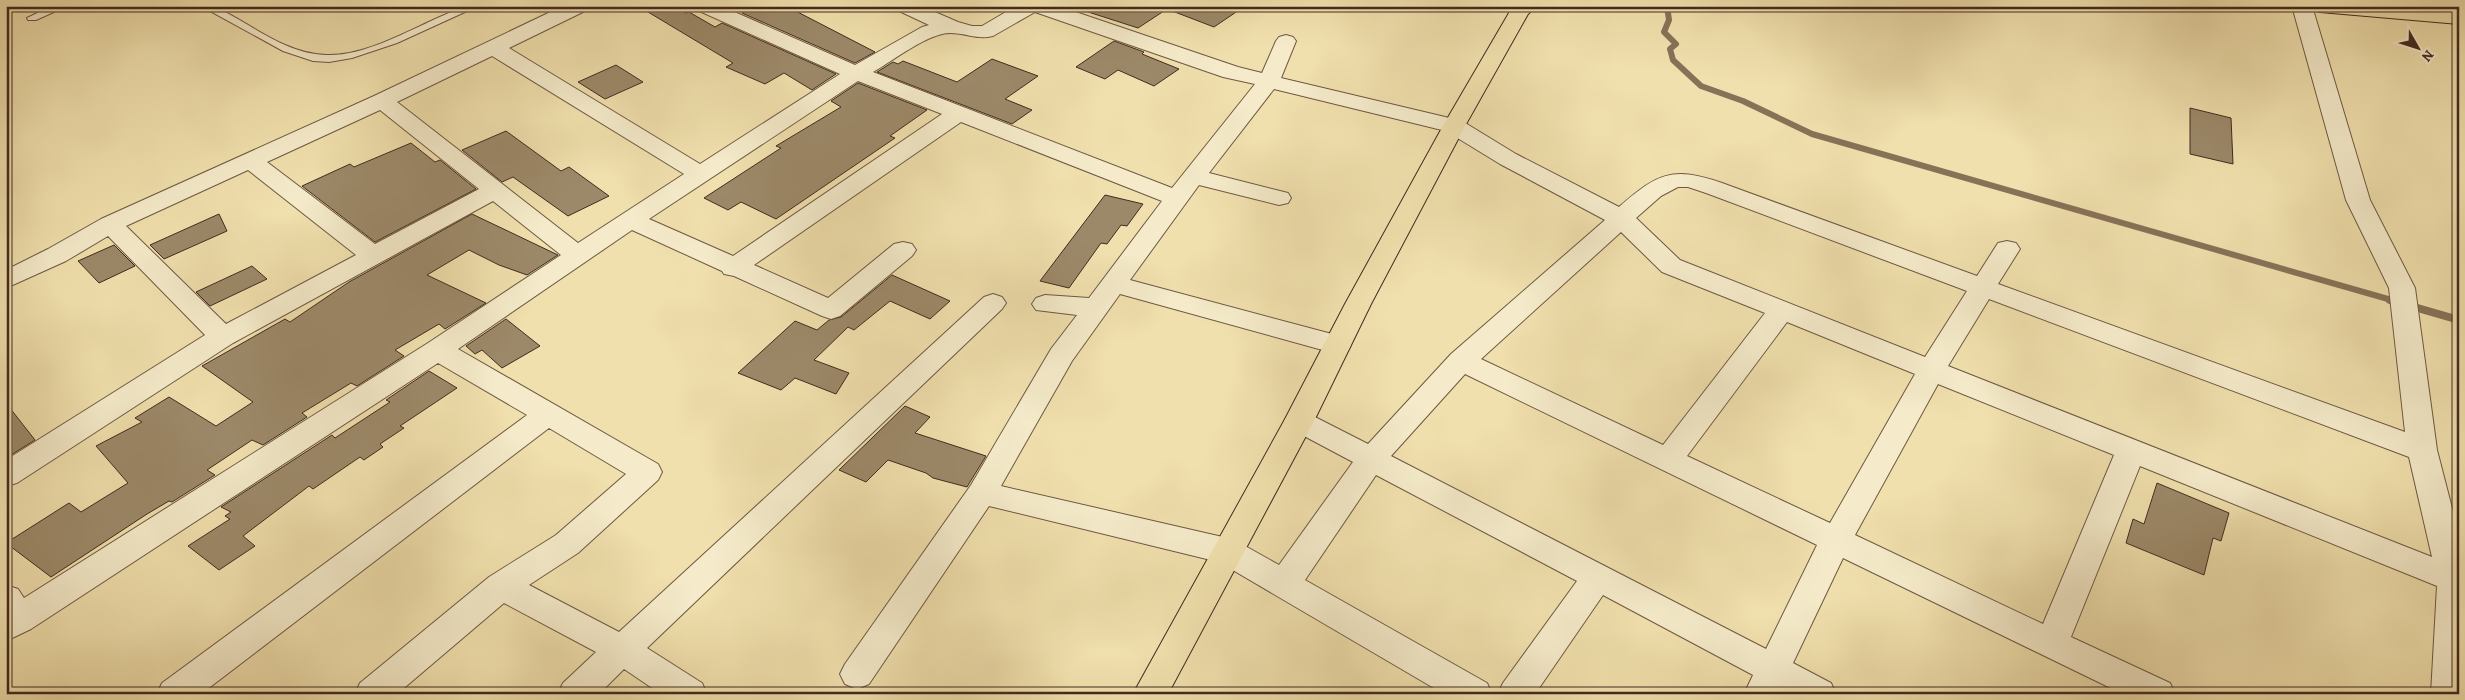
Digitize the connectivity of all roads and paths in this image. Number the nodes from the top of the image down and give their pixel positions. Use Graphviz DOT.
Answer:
graph roads {
  1 [pos="62,6"];
  2 [pos="206,6"];
  3 [pos="472,6"];
  4 [pos="580,6"];
  5 [pos="704,6"];
  6 [pos="904,6"];
  7 [pos="1031,6"];
  8 [pos="1038,6"];
  9 [pos="2302,6"];
  10 [pos="2320,6"];
  11 [pos="2342,7"];
  12 [pos="1521,8"];
  13 [pos="32,18"];
  14 [pos="2459,18"];
  15 [pos="951,27"];
  16 [pos="1286,41"];
  17 [pos="494,48"];
  18 [pos="856,73"];
  19 [pos="1269,81"];
  20 [pos="382,101"];
  21 [pos="959,114"];
  22 [pos="1454,126"];
  23 [pos="250,160"];
  24 [pos="701,174"];
  25 [pos="1194,176"];
  26 [pos="496,190"];
  27 [pos="1176,198"];
  28 [pos="1279,198"];
  29 [pos="1621,218"];
  30 [pos="631,220"];
  31 [pos="110,224"];
  32 [pos="2007,249"];
  33 [pos="904,250"];
  34 [pos="374,256"];
  35 [pos="578,256"];
  36 [pos="733,268"];
  37 [pos="6,280"];
  38 [pos="1115,284"];
  39 [pos="1983,288"];
  40 [pos="993,303"];
  41 [pos="1045,304"];
  42 [pos="1096,307"];
  43 [pos="1781,311"];
  44 [pos="223,337"];
  45 [pos="1337,346"];
  46 [pos="438,350"];
  47 [pos="1461,361"];
  48 [pos="1931,370"];
  49 [pos="548,414"];
  50 [pos="1299,421"];
  51 [pos="2422,450"];
  52 [pos="2131,451"];
  53 [pos="1371,459"];
  54 [pos="1668,460"];
  55 [pos="6,475"];
  56 [pos="982,493"];
  57 [pos="1836,540"];
  58 [pos="1227,552"];
  59 [pos="1598,578"];
  60 [pos="2454,579"];
  61 [pos="1284,584"];
  62 [pos="501,586"];
  63 [pos="10,615"];
  64 [pos="2052,643"];
  65 [pos="621,649"];
  66 [pos="857,674"];
  67 [pos="1767,682"];
  68 [pos="174,694"];
  69 [pos="372,694"];
  70 [pos="575,694"];
  71 [pos="690,694"];
  72 [pos="1150,694"];
  73 [pos="1475,694"];
  74 [pos="1515,694"];
  75 [pos="1819,694"];
  76 [pos="2158,694"];
  77 [pos="2448,694"];
  1 -- 13 [label="lane"];
  2 -- 3 [label="lane"];
  4 -- 17 [label="street"];
  5 -- 18 [label="street"];
  6 -- 15 [label="street"];
  7 -- 15 [label="street"];
  8 -- 19 [label="street"];
  9 -- 51 [label="street"];
  10 -- 11 [label="main road"];
  11 -- 14 [label="main road"];
  12 -- 22 [label="main road"];
  15 -- 18 [label="street"];
  16 -- 19 [label="street"];
  17 -- 20 [label="street"];
  17 -- 24 [label="street"];
  18 -- 21 [label="street"];
  18 -- 24 [label="street"];
  19 -- 22 [label="street"];
  19 -- 25 [label="street"];
  20 -- 23 [label="street"];
  20 -- 26 [label="street"];
  21 -- 27 [label="street"];
  21 -- 36 [label="street"];
  22 -- 29 [label="street"];
  22 -- 45 [label="main road"];
  23 -- 31 [label="street"];
  23 -- 34 [label="street"];
  24 -- 30 [label="street"];
  25 -- 27 [label="street"];
  25 -- 28 [label="street"];
  26 -- 34 [label="street"];
  26 -- 35 [label="street"];
  27 -- 38 [label="street"];
  29 -- 39 [label="street"];
  29 -- 43 [label="street"];
  29 -- 47 [label="street"];
  30 -- 35 [label="street"];
  30 -- 36 [label="street"];
  31 -- 37 [label="street"];
  31 -- 44 [label="street"];
  32 -- 39 [label="street"];
  33 -- 36 [label="street"];
  34 -- 44 [label="street"];
  35 -- 46 [label="street"];
  38 -- 42 [label="street"];
  38 -- 45 [label="street"];
  39 -- 48 [label="street"];
  39 -- 51 [label="street"];
  40 -- 65 [label="street"];
  41 -- 42 [label="street"];
  42 -- 56 [label="street"];
  43 -- 48 [label="street"];
  43 -- 54 [label="street"];
  44 -- 55 [label="street"];
  45 -- 50 [label="main road"];
  46 -- 49 [label="street"];
  46 -- 63 [label="street"];
  47 -- 53 [label="street"];
  47 -- 54 [label="street"];
  48 -- 52 [label="street"];
  48 -- 57 [label="street"];
  49 -- 62 [label="street"];
  49 -- 68 [label="street"];
  50 -- 53 [label="street"];
  50 -- 58 [label="main road"];
  51 -- 60 [label="street"];
  52 -- 60 [label="street"];
  52 -- 64 [label="street"];
  53 -- 59 [label="street"];
  53 -- 61 [label="street"];
  54 -- 57 [label="street"];
  56 -- 58 [label="street"];
  56 -- 66 [label="street"];
  57 -- 64 [label="street"];
  57 -- 67 [label="street"];
  58 -- 61 [label="street"];
  58 -- 72 [label="main road"];
  59 -- 67 [label="street"];
  59 -- 74 [label="street"];
  60 -- 77 [label="street"];
  61 -- 73 [label="street"];
  62 -- 65 [label="street"];
  62 -- 69 [label="street"];
  64 -- 76 [label="street"];
  65 -- 70 [label="street"];
  65 -- 71 [label="street"];
  67 -- 75 [label="street"];
}
